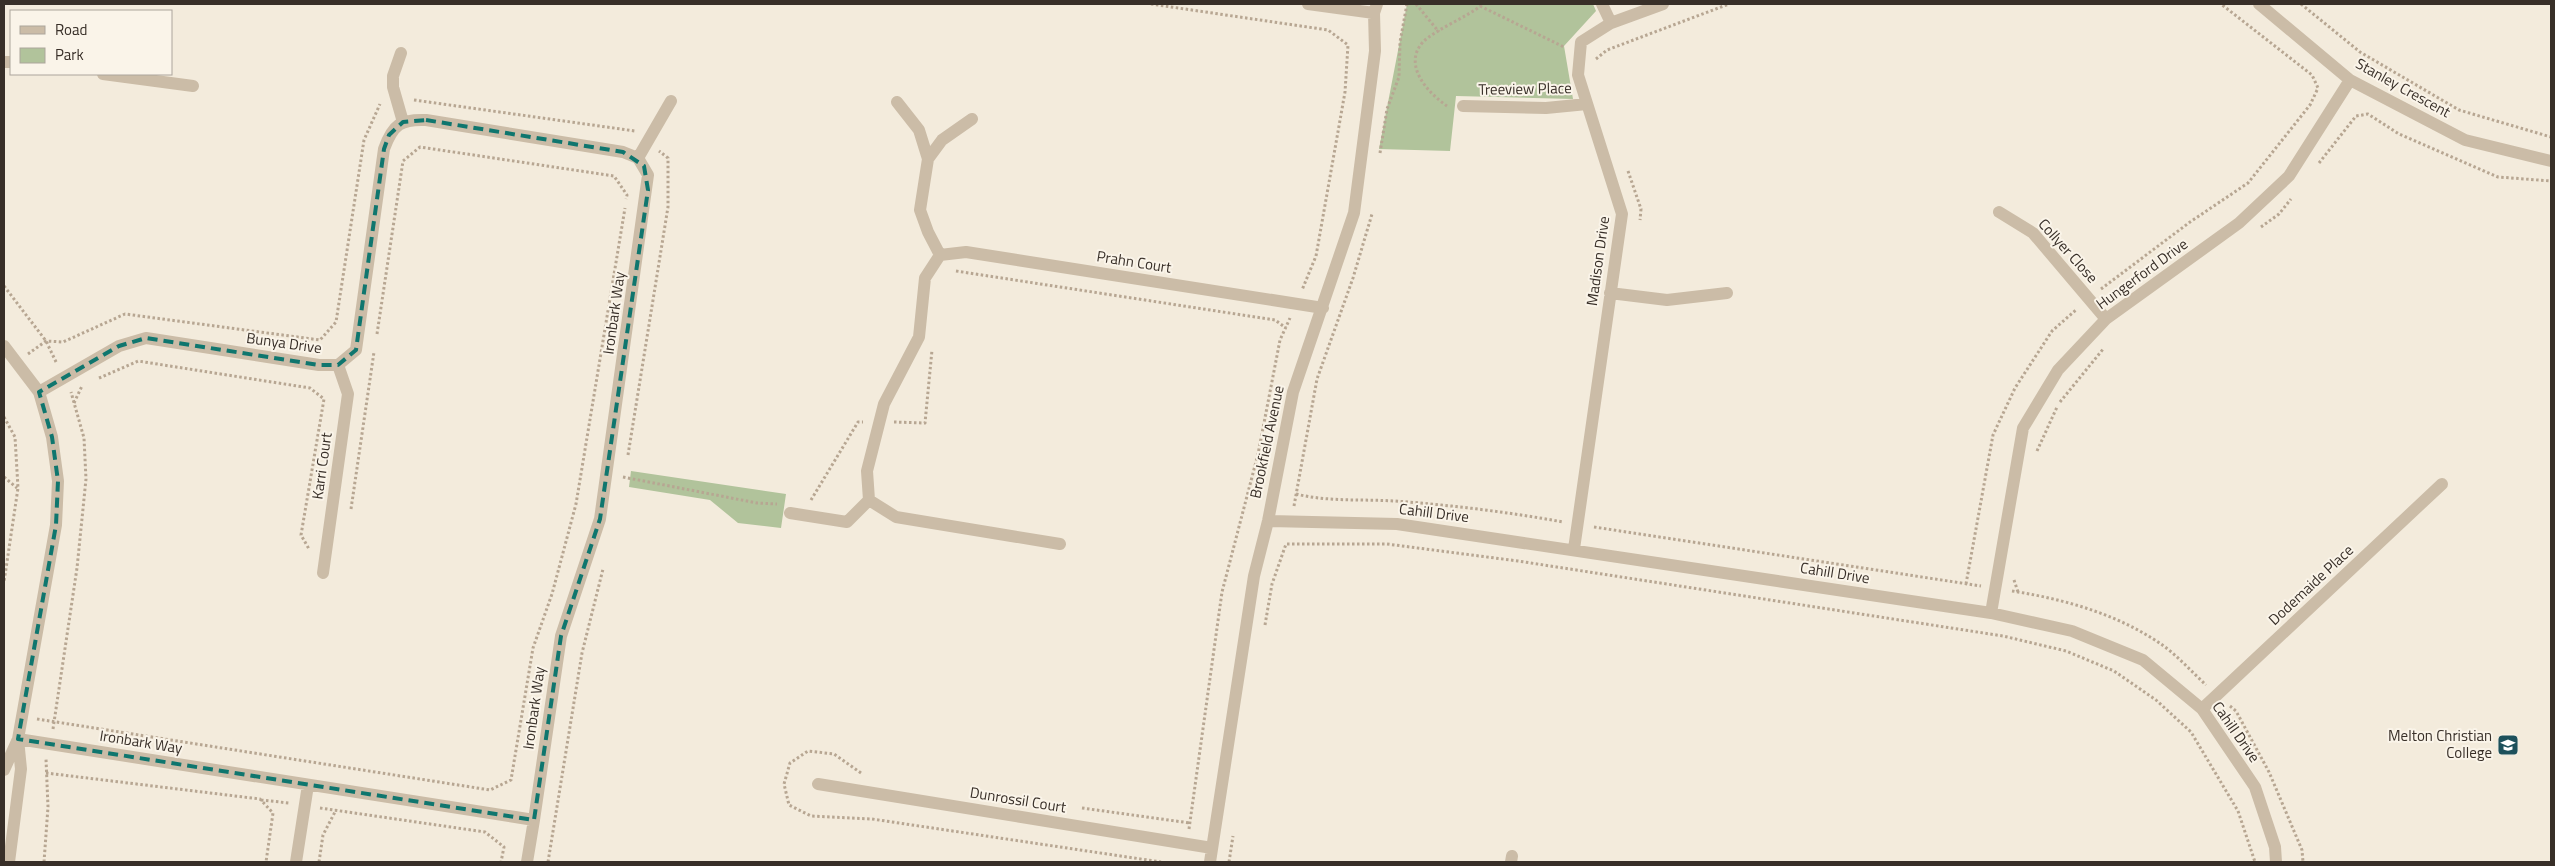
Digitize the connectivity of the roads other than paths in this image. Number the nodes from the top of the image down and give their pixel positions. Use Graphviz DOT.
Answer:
graph roads {
  1 [pos="1308,4"];
  2 [pos="1602,4"];
  3 [pos="1663,4"];
  4 [pos="2259,4"];
  5 [pos="1375,8"];
  6 [pos="1611,23"];
  7 [pos="401,53"];
  8 [pos="110,75"];
  9 [pos="2350,80"];
  10 [pos="193,86"];
  11 [pos="671,101"];
  12 [pos="897,102"];
  13 [pos="1587,104"];
  14 [pos="1463,106"];
  15 [pos="972,119"];
  16 [pos="403,122"];
  17 [pos="638,158"];
  18 [pos="928,159"];
  19 [pos="2551,161"];
  20 [pos="2000,212"];
  21 [pos="940,255"];
  22 [pos="1727,293"];
  23 [pos="1610,294"];
  24 [pos="1324,308"];
  25 [pos="2106,319"];
  26 [pos="4,346"];
  27 [pos="338,365"];
  28 [pos="39,392"];
  29 [pos="2442,484"];
  30 [pos="869,500"];
  31 [pos="786,508"];
  32 [pos="1268,521"];
  33 [pos="1060,544"];
  34 [pos="1574,549"];
  35 [pos="324,573"];
  36 [pos="1991,613"];
  37 [pos="2202,709"];
  38 [pos="18,739"];
  39 [pos="4,770"];
  40 [pos="818,784"];
  41 [pos="308,785"];
  42 [pos="534,820"];
  43 [pos="1212,848"];
  44 [pos="9,862"];
  45 [pos="296,862"];
  46 [pos="527,862"];
  47 [pos="1210,862"];
  48 [pos="2276,862"];
  1 -- 5 [label="street"];
  2 -- 6 [label="street"];
  3 -- 6 [label="street, Madison Drive"];
  4 -- 9 [label="street, Stanley Crescent"];
  5 -- 24 [label="street, Brookfield Avenue"];
  6 -- 13 [label="street, Madison Drive"];
  7 -- 16 [label="street"];
  8 -- 10 [label="street"];
  9 -- 19 [label="street, Stanley Crescent"];
  9 -- 25 [label="street, Hungerford Drive"];
  11 -- 17 [label="street"];
  12 -- 18 [label="street"];
  13 -- 14 [label="street, Treeview Place"];
  13 -- 23 [label="street, Madison Drive"];
  15 -- 18 [label="street"];
  16 -- 17 [label="street"];
  16 -- 27 [label="street, Bunya Drive"];
  17 -- 42 [label="street, Ironbark Way"];
  18 -- 21 [label="street"];
  20 -- 25 [label="street, Collyer Close"];
  21 -- 24 [label="street, Prahn Court"];
  21 -- 30 [label="street"];
  22 -- 23 [label="street"];
  23 -- 34 [label="street, Madison Drive"];
  24 -- 32 [label="street, Brookfield Avenue"];
  25 -- 36 [label="street, Hungerford Drive"];
  26 -- 28 [label="street"];
  27 -- 28 [label="street, Bunya Drive"];
  27 -- 35 [label="street, Karri Court"];
  28 -- 38 [label="street"];
  29 -- 37 [label="street, Dodemaide Place"];
  30 -- 31 [label="street"];
  30 -- 33 [label="street"];
  32 -- 34 [label="street, Cahill Drive"];
  32 -- 43 [label="street, Brookfield Avenue"];
  34 -- 36 [label="street, Cahill Drive"];
  36 -- 37 [label="street, Cahill Drive"];
  37 -- 48 [label="street, Cahill Drive"];
  38 -- 39 [label="street"];
  38 -- 41 [label="street, Ironbark Way"];
  38 -- 44 [label="street"];
  40 -- 43 [label="street, Dunrossil Court"];
  41 -- 42 [label="street, Ironbark Way"];
  41 -- 45 [label="street"];
  42 -- 46 [label="street"];
  43 -- 47 [label="street, Brookfield Avenue"];
}
